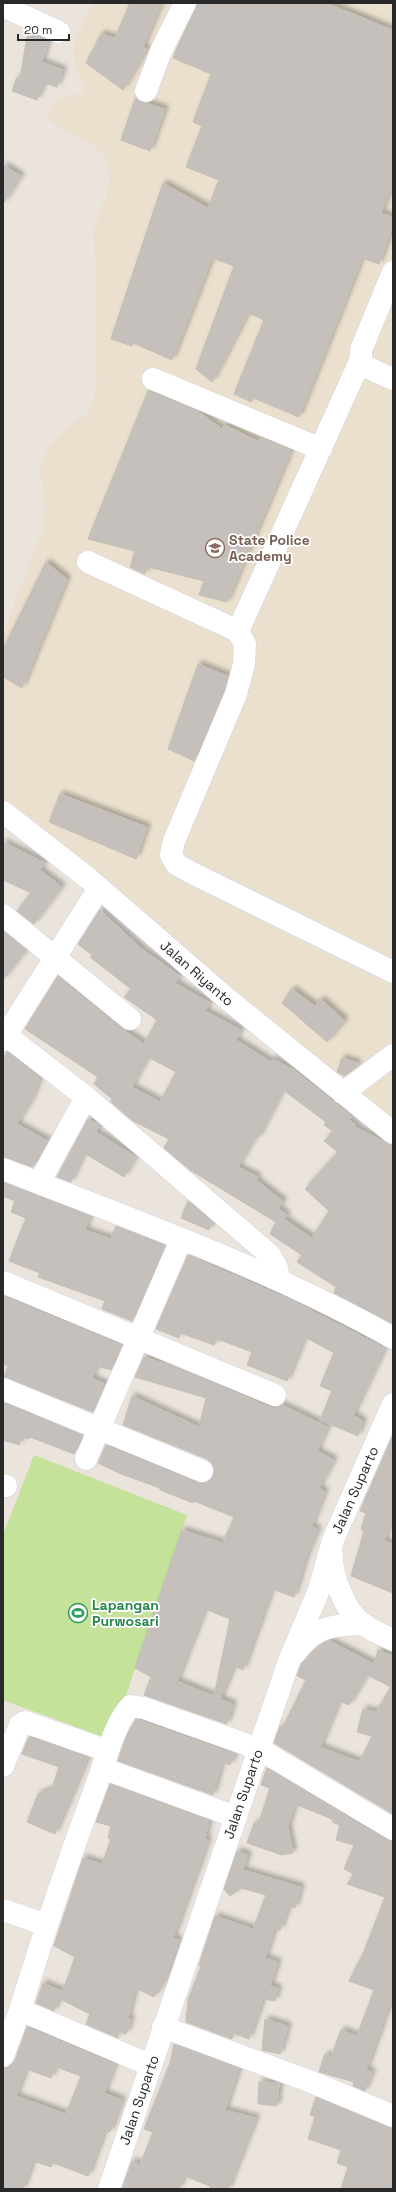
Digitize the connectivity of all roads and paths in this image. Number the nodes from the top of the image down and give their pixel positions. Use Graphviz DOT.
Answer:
graph roads {
  1 [pos="185,3"];
  2 [pos="3,6"];
  3 [pos="59,32"];
  4 [pos="146,91"];
  5 [pos="393,272"];
  6 [pos="361,359"];
  7 [pos="153,379"];
  8 [pos="393,379"];
  9 [pos="320,449"];
  10 [pos="88,562"];
  11 [pos="238,630"];
  12 [pos="3,812"];
  13 [pos="94,883"];
  14 [pos="3,915"];
  15 [pos="49,953"];
  16 [pos="393,972"];
  17 [pos="3,1011"];
  18 [pos="130,1019"];
  19 [pos="4,1036"];
  20 [pos="393,1055"];
  21 [pos="343,1093"];
  22 [pos="86,1097"];
  23 [pos="393,1133"];
  24 [pos="3,1169"];
  25 [pos="39,1183"];
  26 [pos="181,1240"];
  27 [pos="279,1279"];
  28 [pos="3,1282"];
  29 [pos="138,1338"];
  30 [pos="393,1338"];
  31 [pos="3,1389"];
  32 [pos="275,1395"];
  33 [pos="393,1404"];
  34 [pos="100,1429"];
  35 [pos="388,1430"];
  36 [pos="86,1459"];
  37 [pos="202,1471"];
  38 [pos="333,1540"];
  39 [pos="362,1624"];
  40 [pos="393,1640"];
  41 [pos="289,1661"];
  42 [pos="259,1749"];
  43 [pos="105,1760"];
  44 [pos="3,1766"];
  45 [pos="236,1817"];
  46 [pos="393,1829"];
  47 [pos="3,1910"];
  48 [pos="46,1925"];
  49 [pos="20,2010"];
  50 [pos="164,2027"];
  51 [pos="3,2056"];
  52 [pos="150,2065"];
  53 [pos="393,2116"];
  54 [pos="109,2189"];
  1 -- 4 [label="street"];
  2 -- 3 [label="street"];
  5 -- 6 [label="street"];
  6 -- 8 [label="street"];
  6 -- 9 [label="street"];
  7 -- 9 [label="street"];
  9 -- 11 [label="street"];
  10 -- 11 [label="street"];
  11 -- 16 [label="street"];
  12 -- 13 [label="street, Jalan Riyanto"];
  13 -- 15 [label="street"];
  13 -- 21 [label="street, Jalan Riyanto"];
  14 -- 15 [label="street"];
  15 -- 17 [label="street"];
  15 -- 18 [label="street"];
  15 -- 19 [label="street"];
  19 -- 22 [label="street"];
  20 -- 21 [label="street"];
  21 -- 23 [label="street, Jalan Riyanto"];
  22 -- 25 [label="street"];
  22 -- 27 [label="street"];
  24 -- 25 [label="street"];
  25 -- 26 [label="street"];
  26 -- 27 [label="street"];
  26 -- 29 [label="street"];
  27 -- 30 [label="street"];
  28 -- 29 [label="street"];
  29 -- 32 [label="street"];
  29 -- 34 [label="street"];
  31 -- 34 [label="street"];
  33 -- 35 [label="street, Jalan Suparto"];
  34 -- 36 [label="street"];
  34 -- 37 [label="street"];
  35 -- 38 [label="street, Jalan Suparto"];
  38 -- 39 [label="street"];
  38 -- 41 [label="street, Jalan Suparto"];
  39 -- 40 [label="street"];
  39 -- 41 [label="street"];
  41 -- 42 [label="street, Jalan Suparto"];
  42 -- 43 [label="street"];
  42 -- 45 [label="street, Jalan Suparto"];
  42 -- 46 [label="street"];
  43 -- 44 [label="street"];
  43 -- 45 [label="street"];
  43 -- 48 [label="street"];
  45 -- 50 [label="street, Jalan Suparto"];
  47 -- 48 [label="street"];
  48 -- 49 [label="street"];
  49 -- 51 [label="street"];
  49 -- 52 [label="street"];
  50 -- 52 [label="street, Jalan Suparto"];
  50 -- 53 [label="street"];
  52 -- 54 [label="street, Jalan Suparto"];
}
